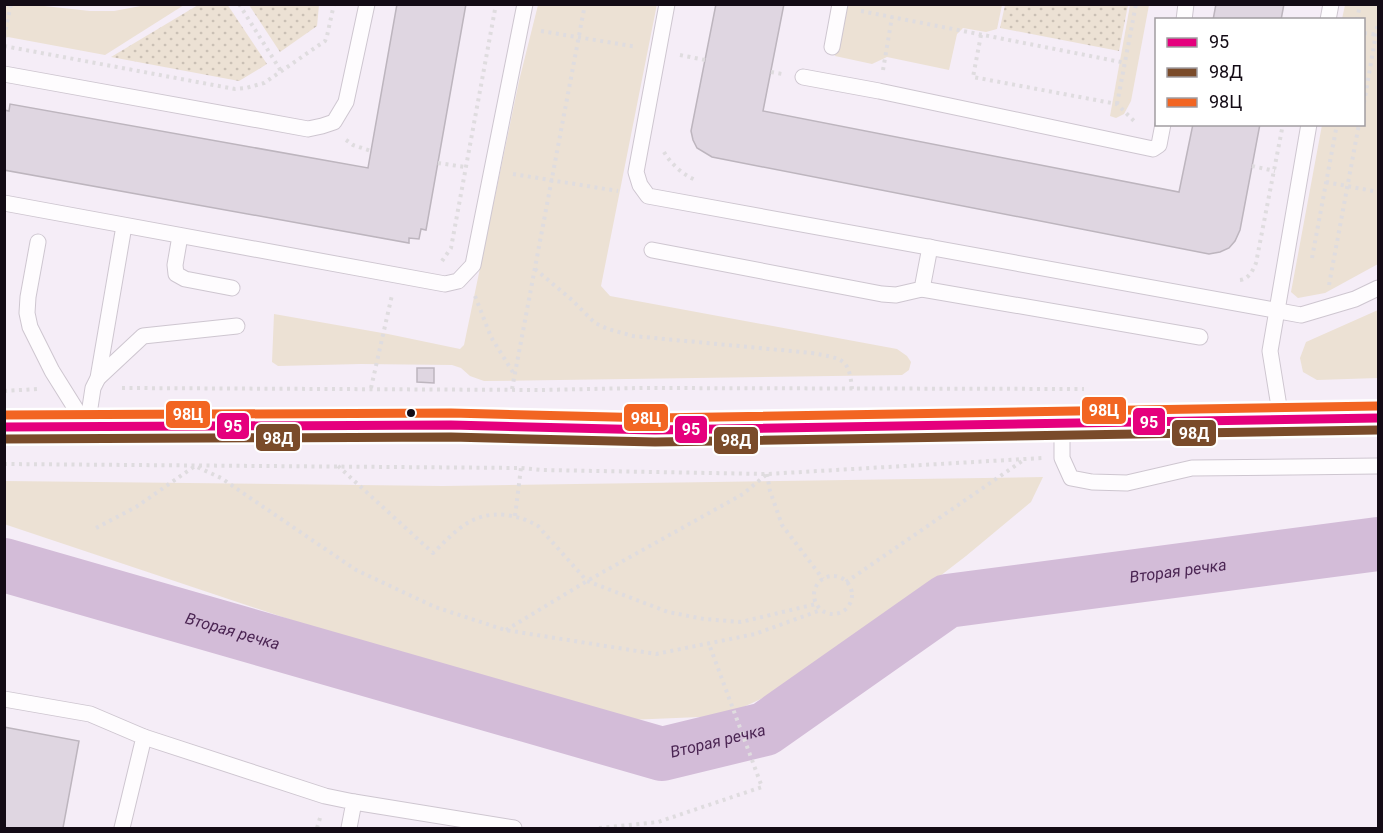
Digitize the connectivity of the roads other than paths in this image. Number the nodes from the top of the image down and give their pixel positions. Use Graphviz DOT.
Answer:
graph roads {
  1 [pos="367,4"];
  2 [pos="525,4"];
  3 [pos="667,4"];
  4 [pos="840,4"];
  5 [pos="832,47"];
  6 [pos="4,74"];
  7 [pos="804,77"];
  8 [pos="1163,126"];
  9 [pos="1309,126"];
  10 [pos="4,203"];
  11 [pos="124,226"];
  12 [pos="180,236"];
  13 [pos="38,242"];
  14 [pos="930,247"];
  15 [pos="652,250"];
  16 [pos="232,288"];
  17 [pos="1378,288"];
  18 [pos="922,289"];
  19 [pos="1276,311"];
  20 [pos="237,326"];
  21 [pos="1200,337"];
  22 [pos="96,383"];
  23 [pos="1378,418"];
  24 [pos="1281,419"];
  25 [pos="1062,423"];
  26 [pos="4,427"];
  27 [pos="87,427"];
  28 [pos="1378,466"];
  29 [pos="4,699"];
  30 [pos="144,737"];
  31 [pos="354,802"];
  32 [pos="122,828"];
  33 [pos="349,828"];
  34 [pos="514,828"];
  1 -- 6 [label="lane"];
  2 -- 12 [label="lane"];
  3 -- 14 [label="lane"];
  4 -- 5 [label="lane"];
  7 -- 8 [label="lane"];
  9 -- 19 [label="lane"];
  10 -- 11 [label="lane"];
  11 -- 12 [label="lane"];
  11 -- 22 [label="lane"];
  12 -- 16 [label="lane"];
  13 -- 27 [label="lane"];
  14 -- 18 [label="lane"];
  14 -- 19 [label="lane"];
  15 -- 18 [label="lane"];
  17 -- 19 [label="lane"];
  18 -- 21 [label="lane"];
  19 -- 24 [label="lane"];
  20 -- 22 [label="lane"];
  22 -- 27 [label="lane"];
  23 -- 24 [label="main road"];
  24 -- 25 [label="main road"];
  25 -- 27 [label="main road"];
  25 -- 28 [label="lane"];
  26 -- 27 [label="main road"];
  29 -- 30 [label="lane"];
  30 -- 31 [label="lane"];
  30 -- 32 [label="lane"];
  31 -- 33 [label="lane"];
  31 -- 34 [label="lane"];
}
